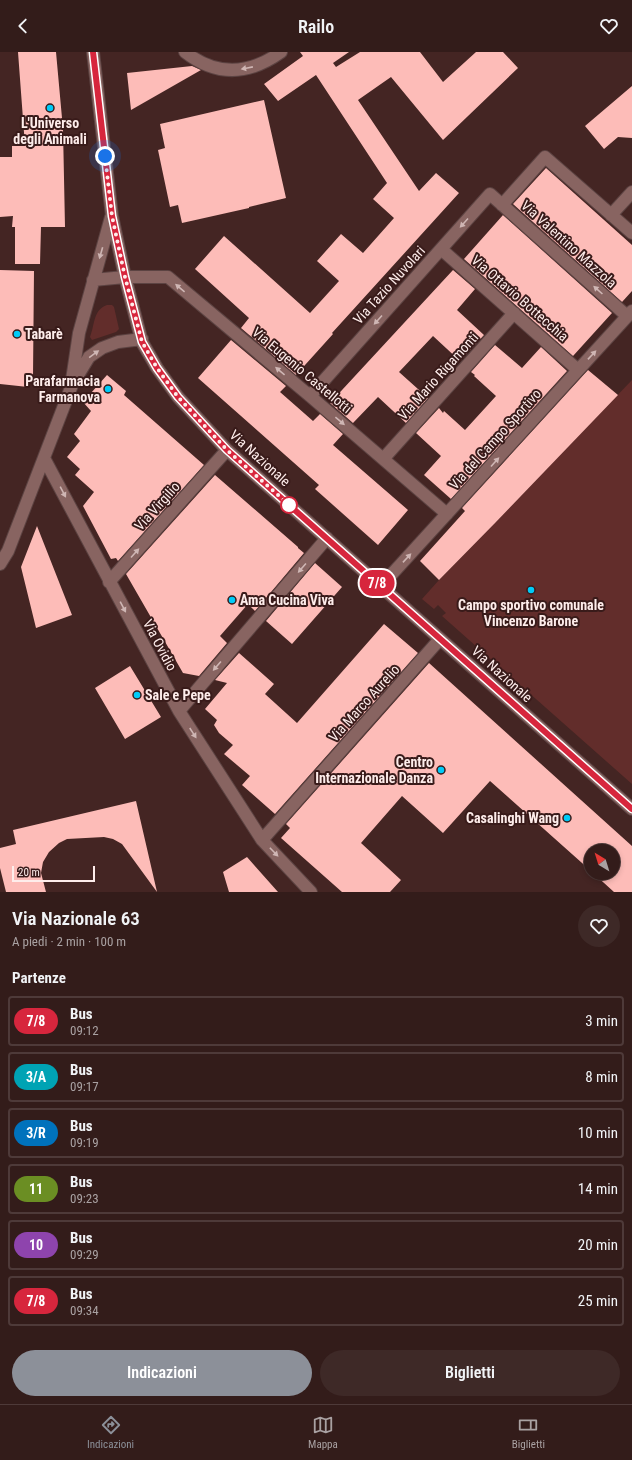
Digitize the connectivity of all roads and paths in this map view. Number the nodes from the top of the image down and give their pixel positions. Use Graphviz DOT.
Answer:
graph roads {
  1 [pos="93,52"];
  2 [pos="185,52"];
  3 [pos="281,52"];
  4 [pos="632,192"];
  5 [pos="490,194"];
  6 [pos="502,205"];
  7 [pos="611,215"];
  8 [pos="112,216"];
  9 [pos="632,233"];
  10 [pos="441,249"];
  11 [pos="125,277"];
  12 [pos="93,280"];
  13 [pos="514,313"];
  14 [pos="630,314"];
  15 [pos="142,339"];
  16 [pos="578,370"];
  17 [pos="72,385"];
  18 [pos="310,396"];
  19 [pos="227,450"];
  20 [pos="44,458"];
  21 [pos="384,458"];
  22 [pos="447,514"];
  23 [pos="327,538"];
  24 [pos="0,564"];
  25 [pos="109,582"];
  26 [pos="381,586"];
  27 [pos="440,639"];
  28 [pos="178,710"];
  29 [pos="632,809"];
  30 [pos="262,840"];
  31 [pos="311,892"];
  1 -- 8 [label="street, Via Nazionale"];
  3 -- 2 [label="street, one-way"];
  4 -- 7 [label="street"];
  5 -- 6 [label="street, Via Valentino Mazzola"];
  5 -- 10 [label="street, Via Tazio Nuvolari, one-way"];
  6 -- 7 [label="street"];
  14 -- 6 [label="street, Via Valentino Mazzola, one-way"];
  7 -- 9 [label="street"];
  8 -- 11 [label="street, Via Nazionale"];
  8 -- 12 [label="street, one-way"];
  10 -- 13 [label="street, Via Ottavio Bottecchia"];
  10 -- 18 [label="street, Via Tazio Nuvolari, one-way"];
  11 -- 12 [label="street, Via Eugenio Castellotti"];
  11 -- 15 [label="street, Via Nazionale"];
  18 -- 11 [label="street, Via Eugenio Castellotti, one-way"];
  12 -- 17 [label="street"];
  13 -- 16 [label="street, Via Ottavio Bottecchia"];
  13 -- 21 [label="street, Via Mario Rigamonti"];
  16 -- 14 [label="street, Via del Campo Sportivo, one-way"];
  17 -- 15 [label="street, one-way"];
  15 -- 19 [label="street, Via Nazionale"];
  22 -- 16 [label="street, Via del Campo Sportivo, one-way"];
  17 -- 20 [label="street"];
  18 -- 21 [label="street, Via Eugenio Castellotti, one-way"];
  19 -- 23 [label="street, Via Nazionale"];
  25 -- 19 [label="street, Via Virgilio, one-way"];
  20 -- 24 [label="street"];
  20 -- 25 [label="street, Via Ovidio, one-way"];
  21 -- 22 [label="street, Via Eugenio Castellotti"];
  26 -- 22 [label="street, Via del Campo Sportivo, one-way"];
  23 -- 26 [label="street, Via Nazionale"];
  23 -- 28 [label="street, one-way"];
  25 -- 28 [label="street, Via Ovidio, one-way"];
  26 -- 27 [label="street, Via Nazionale"];
  27 -- 29 [label="street, Via Nazionale"];
  27 -- 30 [label="street, Via Marco Aurelio"];
  28 -- 30 [label="street, Via Ovidio, one-way"];
  30 -- 31 [label="street, Via Ovidio, one-way"];
}
